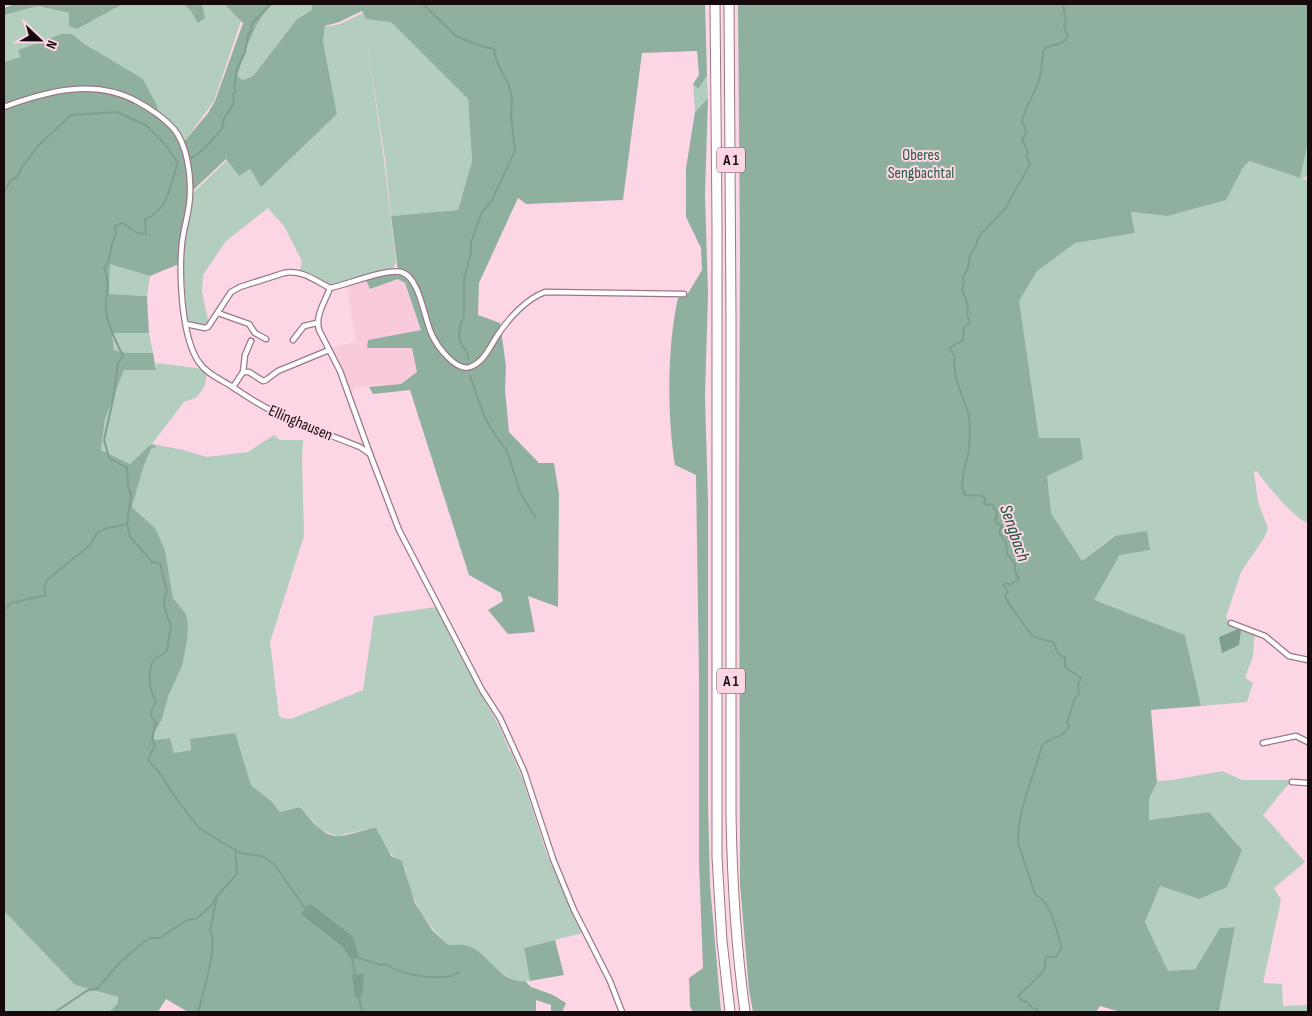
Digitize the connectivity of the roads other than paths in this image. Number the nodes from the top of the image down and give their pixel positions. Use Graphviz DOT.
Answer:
graph roads {
  1 [pos="714,4"];
  2 [pos="729,4"];
  3 [pos="4,107"];
  4 [pos="330,288"];
  5 [pos="684,294"];
  6 [pos="218,313"];
  7 [pos="317,323"];
  8 [pos="186,324"];
  9 [pos="266,338"];
  10 [pos="294,340"];
  11 [pos="251,341"];
  12 [pos="329,350"];
  13 [pos="243,372"];
  14 [pos="233,387"];
  15 [pos="370,454"];
  16 [pos="1231,623"];
  17 [pos="1308,660"];
  18 [pos="1308,742"];
  19 [pos="1263,743"];
  20 [pos="1292,782"];
  21 [pos="1308,782"];
  22 [pos="622,1012"];
  23 [pos="730,1012"];
  24 [pos="745,1012"];
  1 -- 23 [label="highway, A 1"];
  2 -- 24 [label="highway, A 1"];
  3 -- 8 [label="street"];
  4 -- 5 [label="street"];
  4 -- 6 [label="street"];
  4 -- 7 [label="street"];
  6 -- 8 [label="street"];
  6 -- 9 [label="street"];
  7 -- 10 [label="street"];
  7 -- 12 [label="street, Ellinghausen"];
  8 -- 14 [label="street, Ellinghausen"];
  11 -- 13 [label="street"];
  12 -- 13 [label="street, Ellinghausen"];
  12 -- 15 [label="street, Ellinghausen"];
  13 -- 14 [label="street"];
  14 -- 15 [label="street, Ellinghausen"];
  15 -- 22 [label="street, Ellinghausen"];
  16 -- 17 [label="street"];
  18 -- 19 [label="street"];
  20 -- 21 [label="street"];
}
